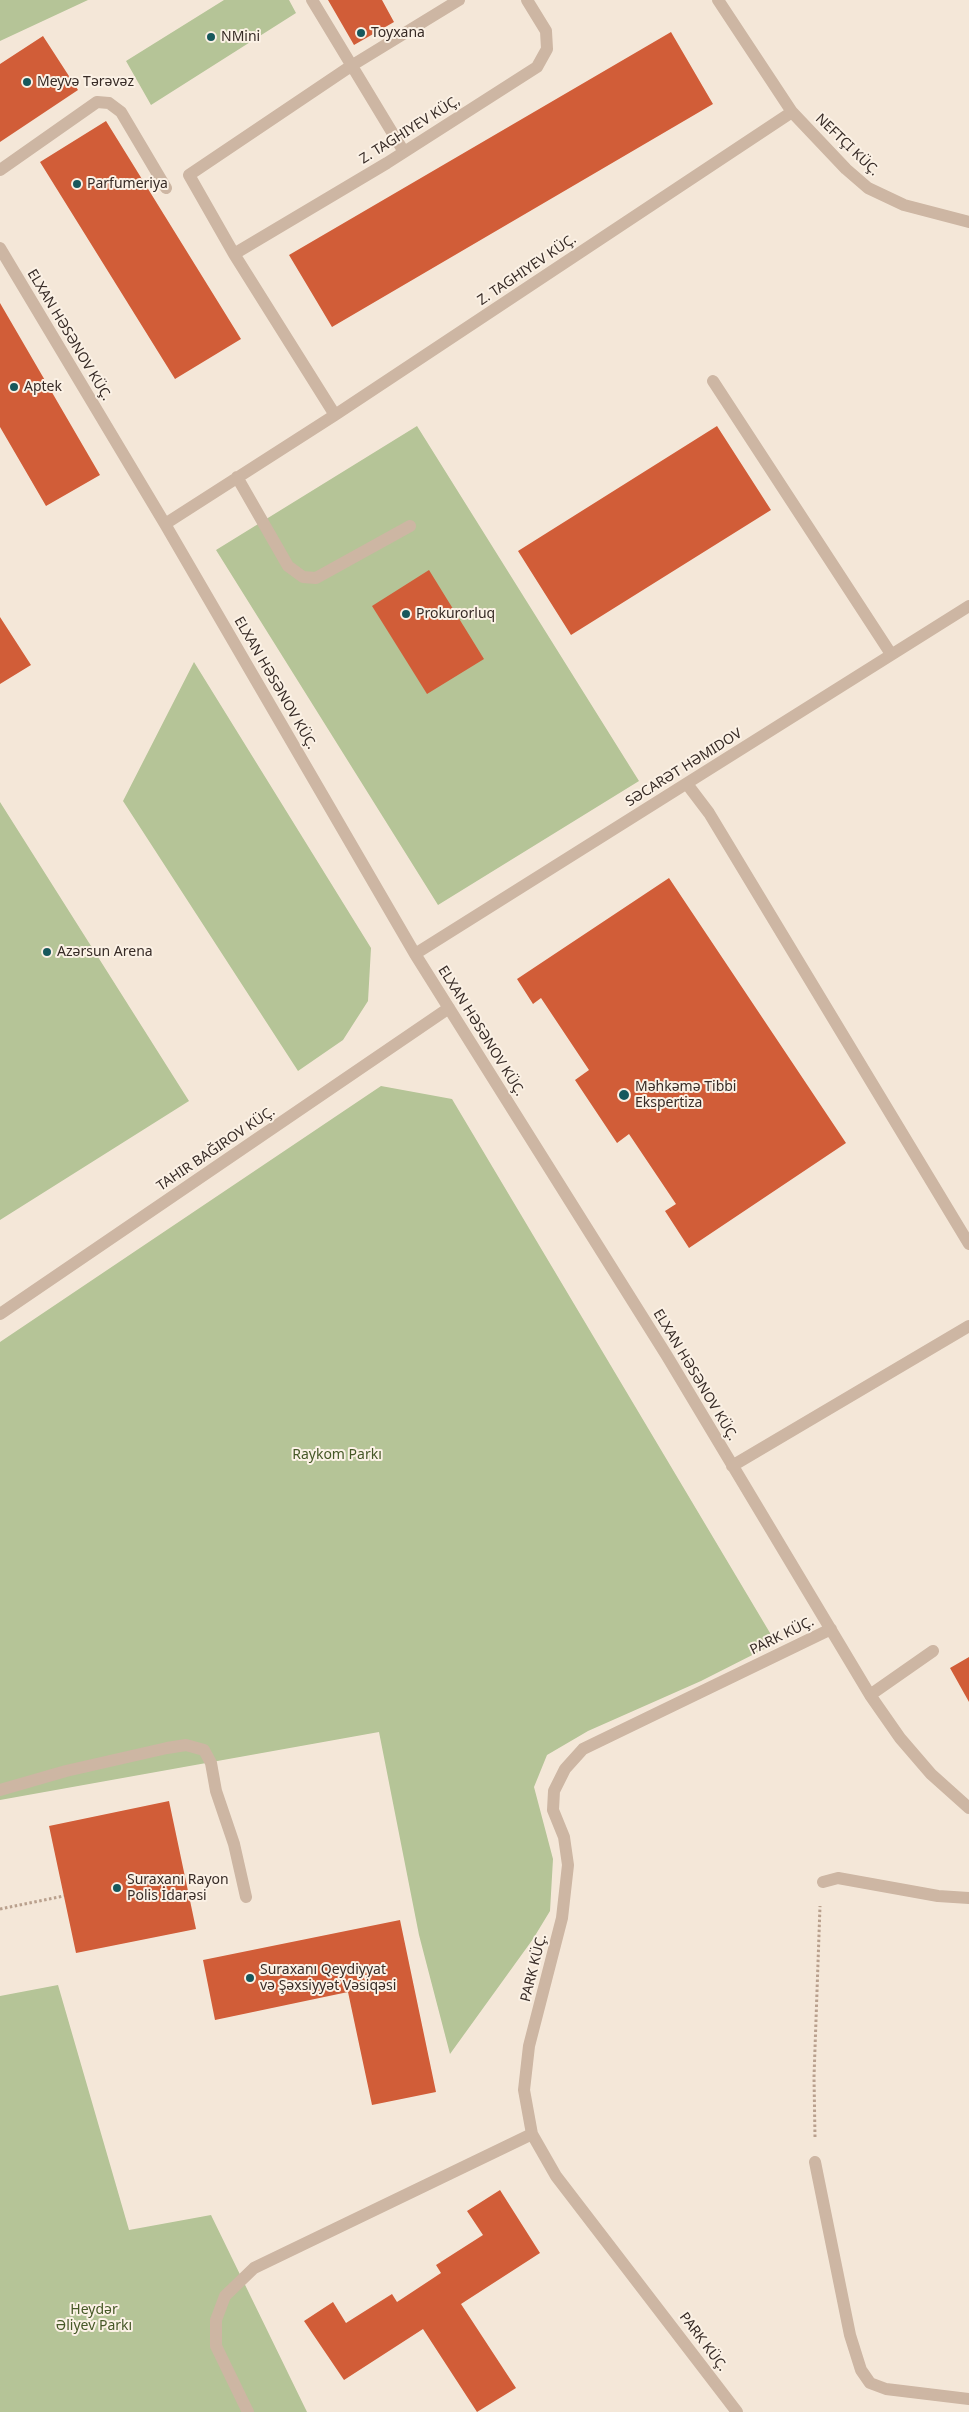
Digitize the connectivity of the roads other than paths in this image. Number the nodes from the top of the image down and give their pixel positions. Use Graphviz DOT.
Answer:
graph roads {
  1 [pos="312,0"];
  2 [pos="459,0"];
  3 [pos="527,0"];
  4 [pos="718,0"];
  5 [pos="351,66"];
  6 [pos="792,112"];
  7 [pos="404,152"];
  8 [pos="0,170"];
  9 [pos="166,188"];
  10 [pos="969,222"];
  11 [pos="0,248"];
  12 [pos="234,254"];
  13 [pos="713,381"];
  14 [pos="335,415"];
  15 [pos="236,478"];
  16 [pos="165,524"];
  17 [pos="410,526"];
  18 [pos="969,606"];
  19 [pos="891,654"];
  20 [pos="688,784"];
  21 [pos="415,954"];
  22 [pos="449,1008"];
  23 [pos="969,1244"];
  24 [pos="0,1314"];
  25 [pos="969,1326"];
  26 [pos="732,1466"];
  27 [pos="831,1630"];
  28 [pos="933,1651"];
  29 [pos="870,1695"];
  30 [pos="0,1790"];
  31 [pos="969,1808"];
  32 [pos="823,1882"];
  33 [pos="246,1897"];
  34 [pos="969,1898"];
  35 [pos="532,2134"];
  36 [pos="815,2162"];
  37 [pos="969,2399"];
  38 [pos="248,2412"];
  39 [pos="737,2412"];
  1 -- 5 [label="street"];
  2 -- 5 [label="street"];
  3 -- 7 [label="street, Z. TAGHIYEV KÜÇ,"];
  4 -- 6 [label="street"];
  5 -- 7 [label="street"];
  5 -- 12 [label="street"];
  6 -- 10 [label="street, NEFTÇI KÜÇ."];
  6 -- 14 [label="street, Z. TAGHIYEV KÜÇ."];
  7 -- 12 [label="street, Z. TAGHIYEV KÜÇ,"];
  8 -- 9 [label="street"];
  11 -- 16 [label="street, ELXAN HƏSƏNOV KÜÇ."];
  12 -- 14 [label="street"];
  13 -- 19 [label="street"];
  14 -- 15 [label="street, Z. TAGHIYEV KÜÇ."];
  15 -- 16 [label="street, Z. TAGHIYEV KÜÇ."];
  15 -- 17 [label="street"];
  16 -- 21 [label="street, ELXAN HƏSƏNOV KÜÇ."];
  18 -- 19 [label="street, SƏCARƏT HƏMIDOV"];
  19 -- 20 [label="street, SƏCARƏT HƏMIDOV"];
  20 -- 21 [label="street, SƏCARƏT HƏMIDOV"];
  20 -- 23 [label="street"];
  21 -- 22 [label="street, ELXAN HƏSƏNOV KÜÇ."];
  22 -- 24 [label="street"];
  22 -- 26 [label="street, ELXAN HƏSƏNOV KÜÇ."];
  25 -- 26 [label="street"];
  26 -- 27 [label="street, ELXAN HƏSƏNOV KÜÇ."];
  27 -- 29 [label="street, ELXAN HƏSƏNOV KÜÇ."];
  27 -- 35 [label="street, PARK KÜÇ."];
  28 -- 29 [label="street"];
  29 -- 31 [label="street, ELXAN HƏSƏNOV KÜÇ."];
  30 -- 33 [label="street"];
  32 -- 34 [label="street"];
  35 -- 38 [label="street"];
  35 -- 39 [label="street, PARK KÜÇ."];
  36 -- 37 [label="street"];
}
